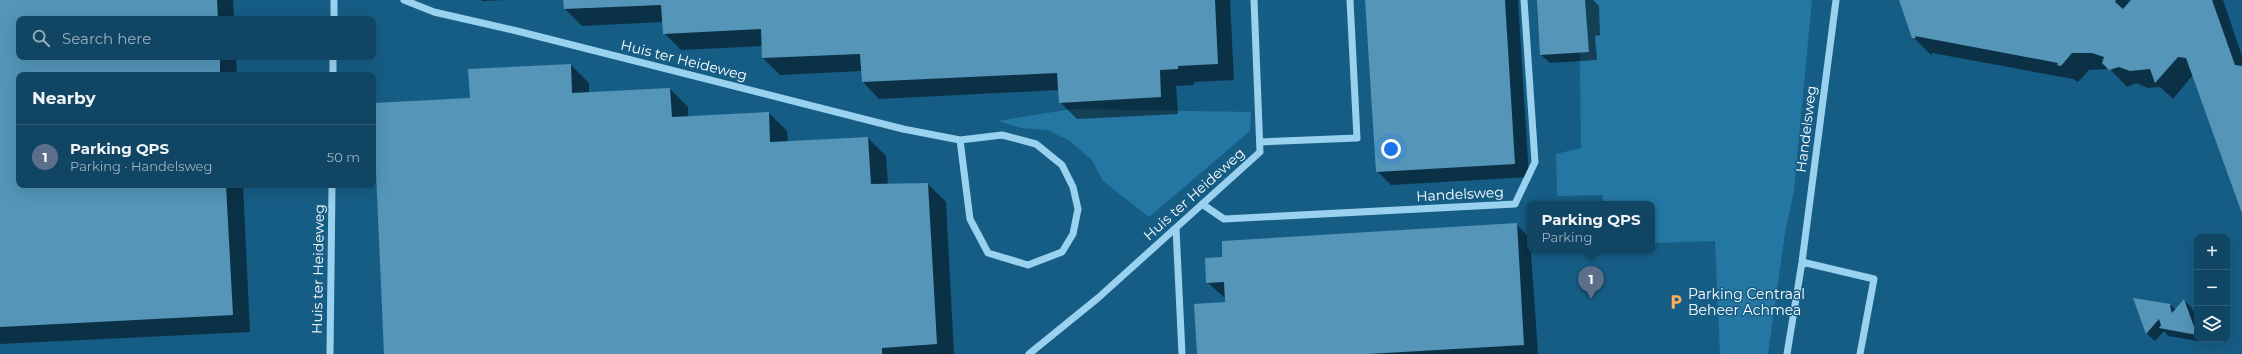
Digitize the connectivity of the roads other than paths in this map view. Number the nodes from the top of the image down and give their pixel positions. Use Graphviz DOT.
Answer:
graph roads {
  1 [pos="334,0"];
  2 [pos="404,0"];
  3 [pos="1254,0"];
  4 [pos="1350,0"];
  5 [pos="1524,0"];
  6 [pos="1836,0"];
  7 [pos="334,16"];
  8 [pos="333,60"];
  9 [pos="333,72"];
  10 [pos="960,140"];
  11 [pos="1260,142"];
  12 [pos="332,188"];
  13 [pos="1202,204"];
  14 [pos="1176,228"];
  15 [pos="1802,262"];
  16 [pos="330,354"];
  17 [pos="1029,354"];
  18 [pos="1182,354"];
  19 [pos="1787,354"];
  20 [pos="1860,354"];
  1 -- 7 [label="street"];
  2 -- 10 [label="street, Huis ter Heideweg"];
  3 -- 11 [label="street, Huis ter Heideweg"];
  4 -- 11 [label="street"];
  5 -- 13 [label="street, Handelsweg"];
  6 -- 15 [label="street, Handelsweg"];
  8 -- 9 [label="street"];
  10 -- 10 [label="street, Huis ter Heideweg"];
  11 -- 13 [label="street, Huis ter Heideweg"];
  12 -- 16 [label="street, Huis ter Heideweg"];
  13 -- 14 [label="street, Huis ter Heideweg"];
  14 -- 17 [label="street, Huis ter Heideweg"];
  14 -- 18 [label="street"];
  15 -- 19 [label="street, Handelsweg"];
  15 -- 20 [label="street"];
}
